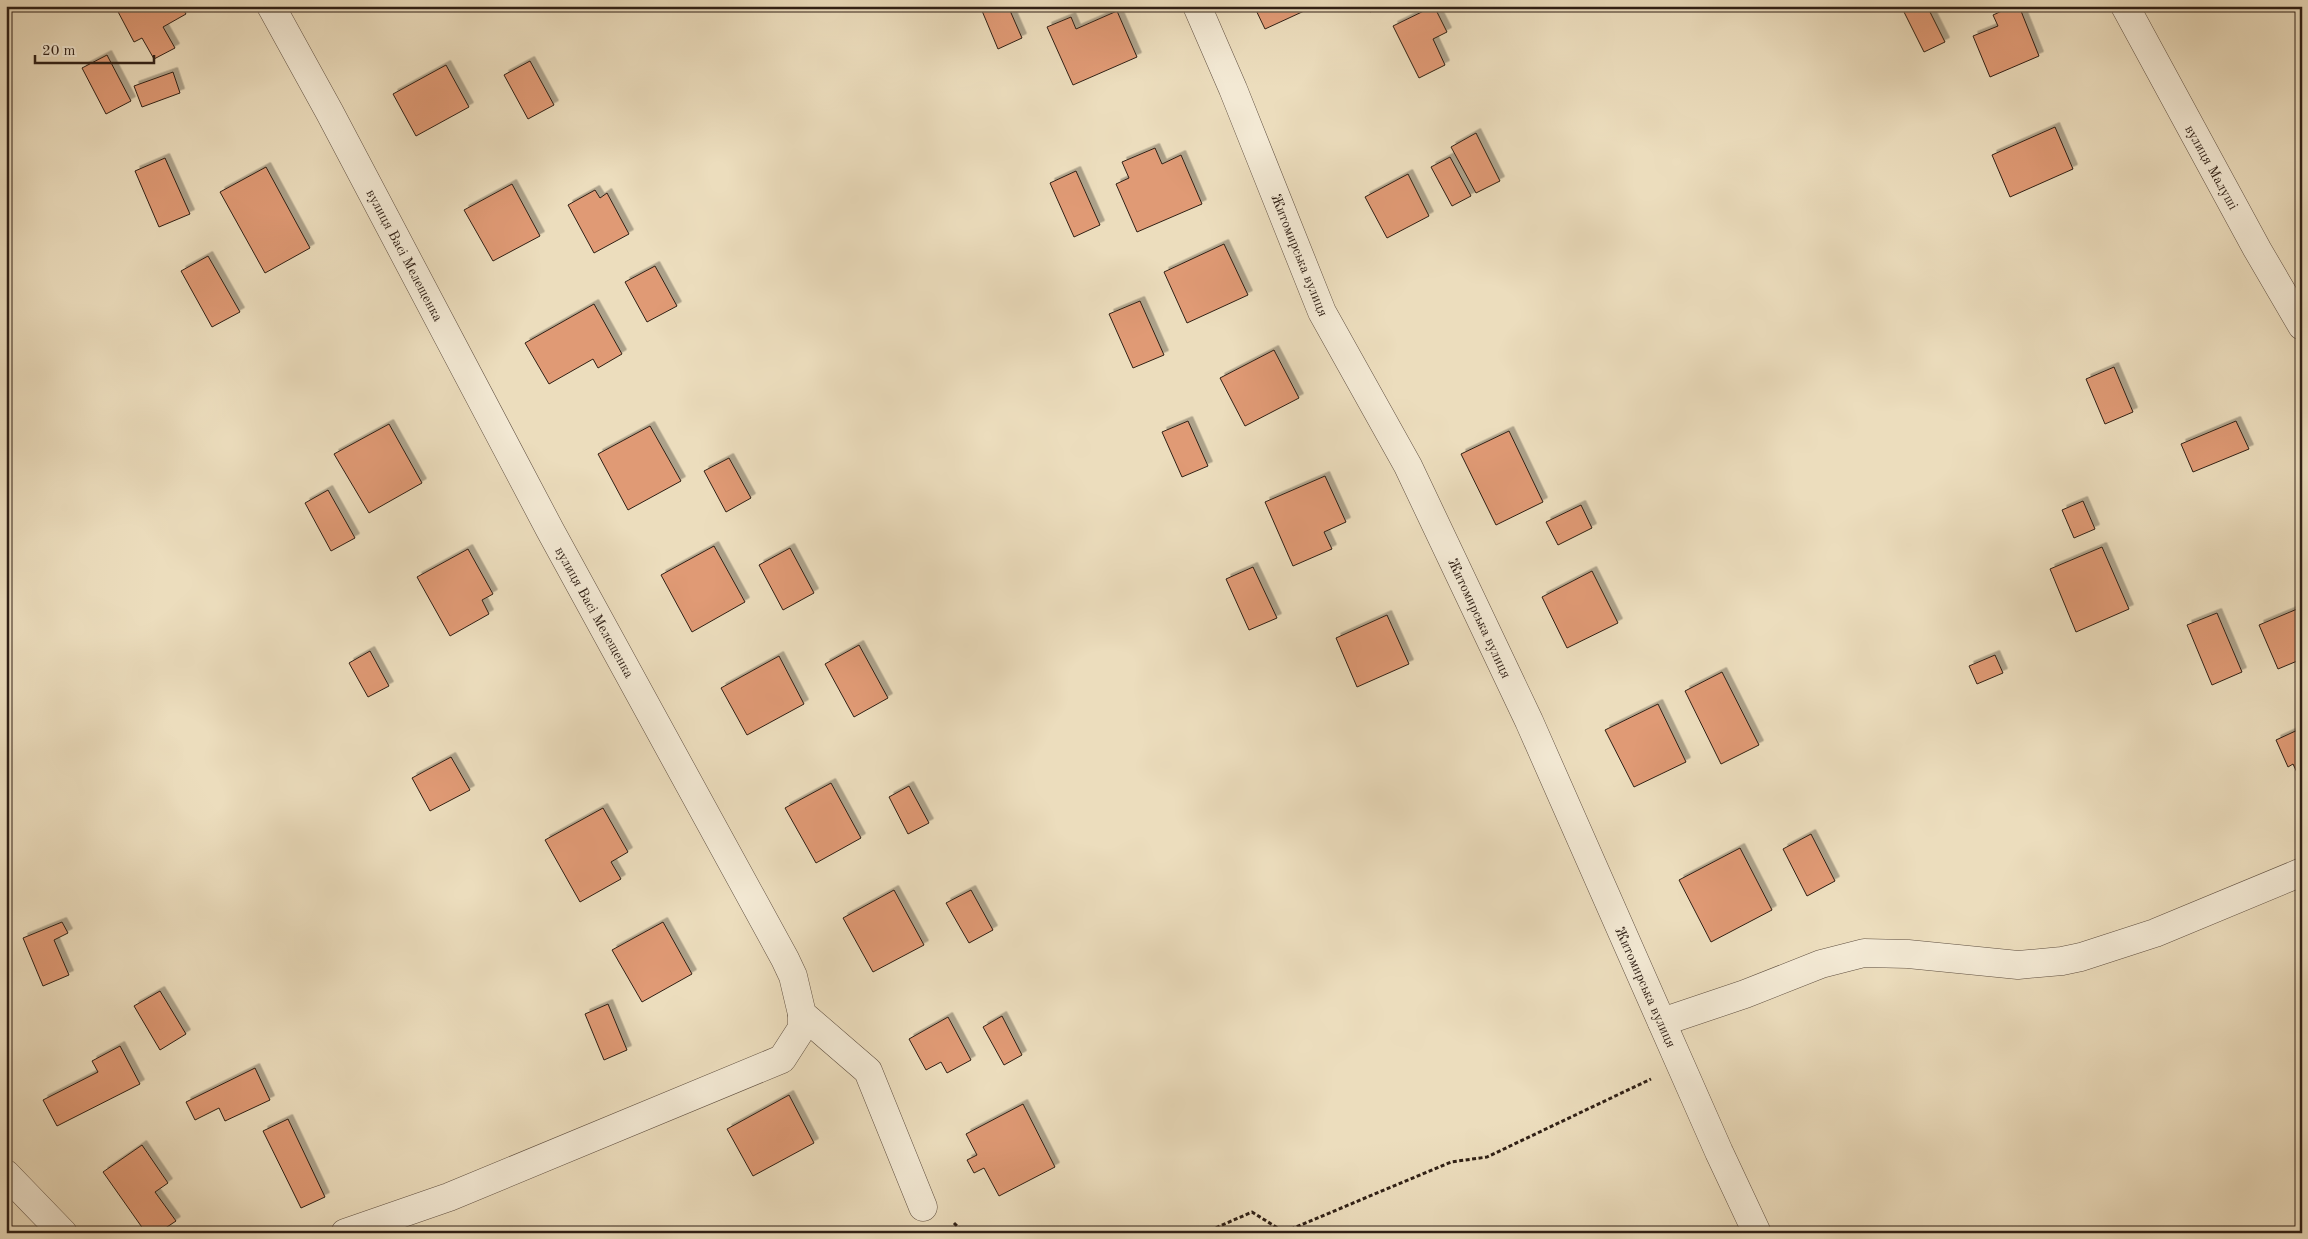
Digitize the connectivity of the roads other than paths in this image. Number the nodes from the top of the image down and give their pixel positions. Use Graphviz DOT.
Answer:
graph roads {
  1 [pos="271,6"];
  2 [pos="1197,6"];
  3 [pos="2125,6"];
  4 [pos="2302,326"];
  5 [pos="2302,872"];
  6 [pos="802,1014"];
  7 [pos="1662,1022"];
  8 [pos="6,1174"];
  9 [pos="923,1207"];
  10 [pos="57,1231"];
  11 [pos="345,1233"];
  12 [pos="1757,1233"];
  1 -- 6 [label="street, вулиця Васі Мелещенка"];
  2 -- 7 [label="street, Житомирська вулиця"];
  3 -- 4 [label="street, вулиця Малуші"];
  5 -- 7 [label="street"];
  6 -- 9 [label="street"];
  6 -- 11 [label="street"];
  7 -- 12 [label="street, Житомирська вулиця"];
  8 -- 10 [label="street"];
}
